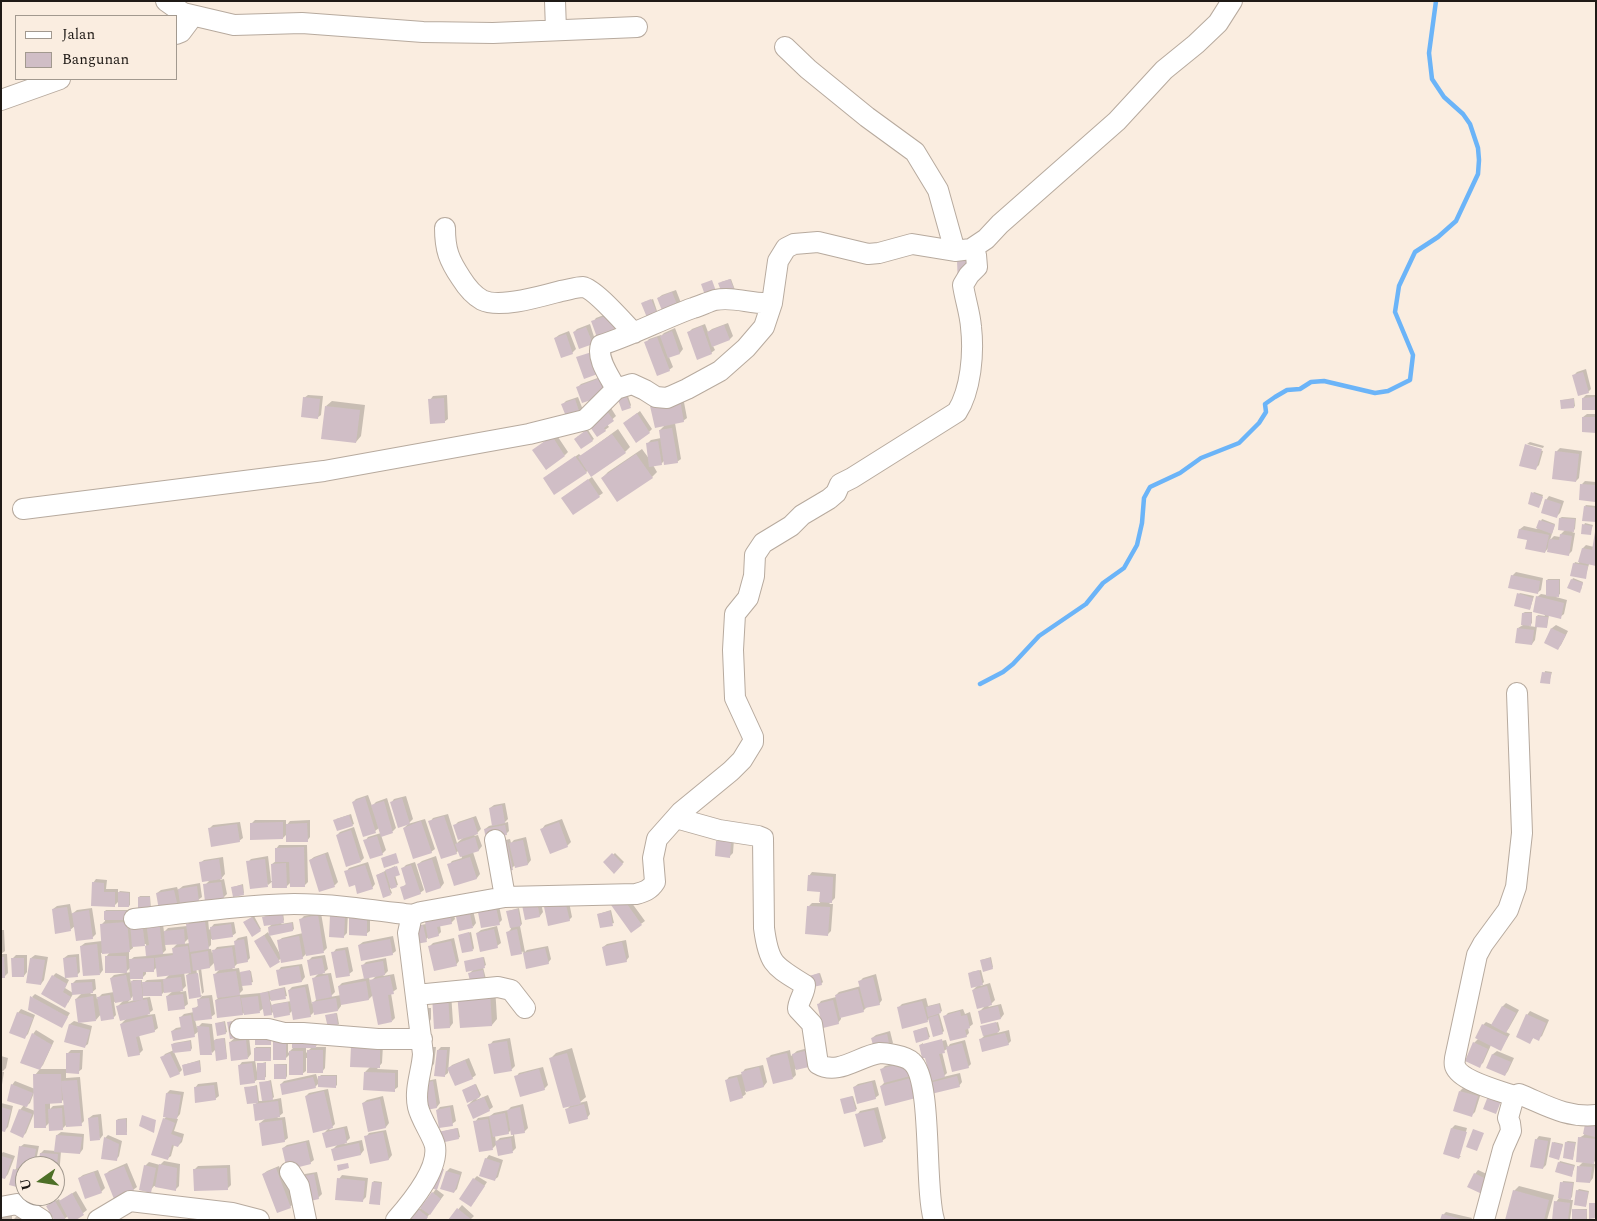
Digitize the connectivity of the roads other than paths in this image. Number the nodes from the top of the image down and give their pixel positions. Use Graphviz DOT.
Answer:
graph roads {
  1 [pos="166,1"];
  2 [pos="555,1"];
  3 [pos="1232,1"];
  4 [pos="193,16"];
  5 [pos="637,27"];
  6 [pos="556,30"];
  7 [pos="178,33"];
  8 [pos="785,47"];
  9 [pos="57,80"];
  10 [pos="1,100"];
  11 [pos="445,228"];
  12 [pos="963,250"];
  13 [pos="772,303"];
  14 [pos="634,333"];
  15 [pos="616,389"];
  16 [pos="23,509"];
  17 [pos="1517,693"];
  18 [pos="684,810"];
  19 [pos="494,840"];
  20 [pos="505,897"];
  21 [pos="412,915"];
  22 [pos="134,919"];
  23 [pos="416,995"];
  24 [pos="525,1008"];
  25 [pos="240,1029"];
  26 [pos="422,1039"];
  27 [pos="1514,1096"];
  28 [pos="1596,1115"];
  29 [pos="290,1172"];
  30 [pos="1,1207"];
  31 [pos="42,1220"];
  32 [pos="98,1220"];
  33 [pos="259,1220"];
  34 [pos="306,1220"];
  35 [pos="396,1220"];
  36 [pos="934,1220"];
  37 [pos="1484,1220"];
  1 -- 4 [label="street"];
  2 -- 6 [label="street"];
  3 -- 12 [label="street"];
  4 -- 6 [label="street"];
  4 -- 7 [label="street"];
  5 -- 6 [label="street"];
  8 -- 12 [label="street"];
  9 -- 10 [label="street"];
  11 -- 14 [label="street"];
  12 -- 13 [label="street"];
  12 -- 18 [label="street"];
  13 -- 14 [label="street"];
  13 -- 15 [label="street"];
  14 -- 15 [label="street"];
  15 -- 16 [label="street"];
  17 -- 27 [label="street"];
  18 -- 20 [label="street"];
  18 -- 36 [label="street"];
  19 -- 20 [label="street"];
  20 -- 21 [label="street"];
  21 -- 22 [label="street"];
  21 -- 23 [label="street"];
  23 -- 24 [label="street"];
  23 -- 26 [label="street"];
  25 -- 26 [label="street"];
  26 -- 35 [label="street"];
  27 -- 28 [label="street"];
  27 -- 37 [label="street"];
  29 -- 34 [label="street"];
  30 -- 31 [label="street"];
  32 -- 33 [label="street"];
}
